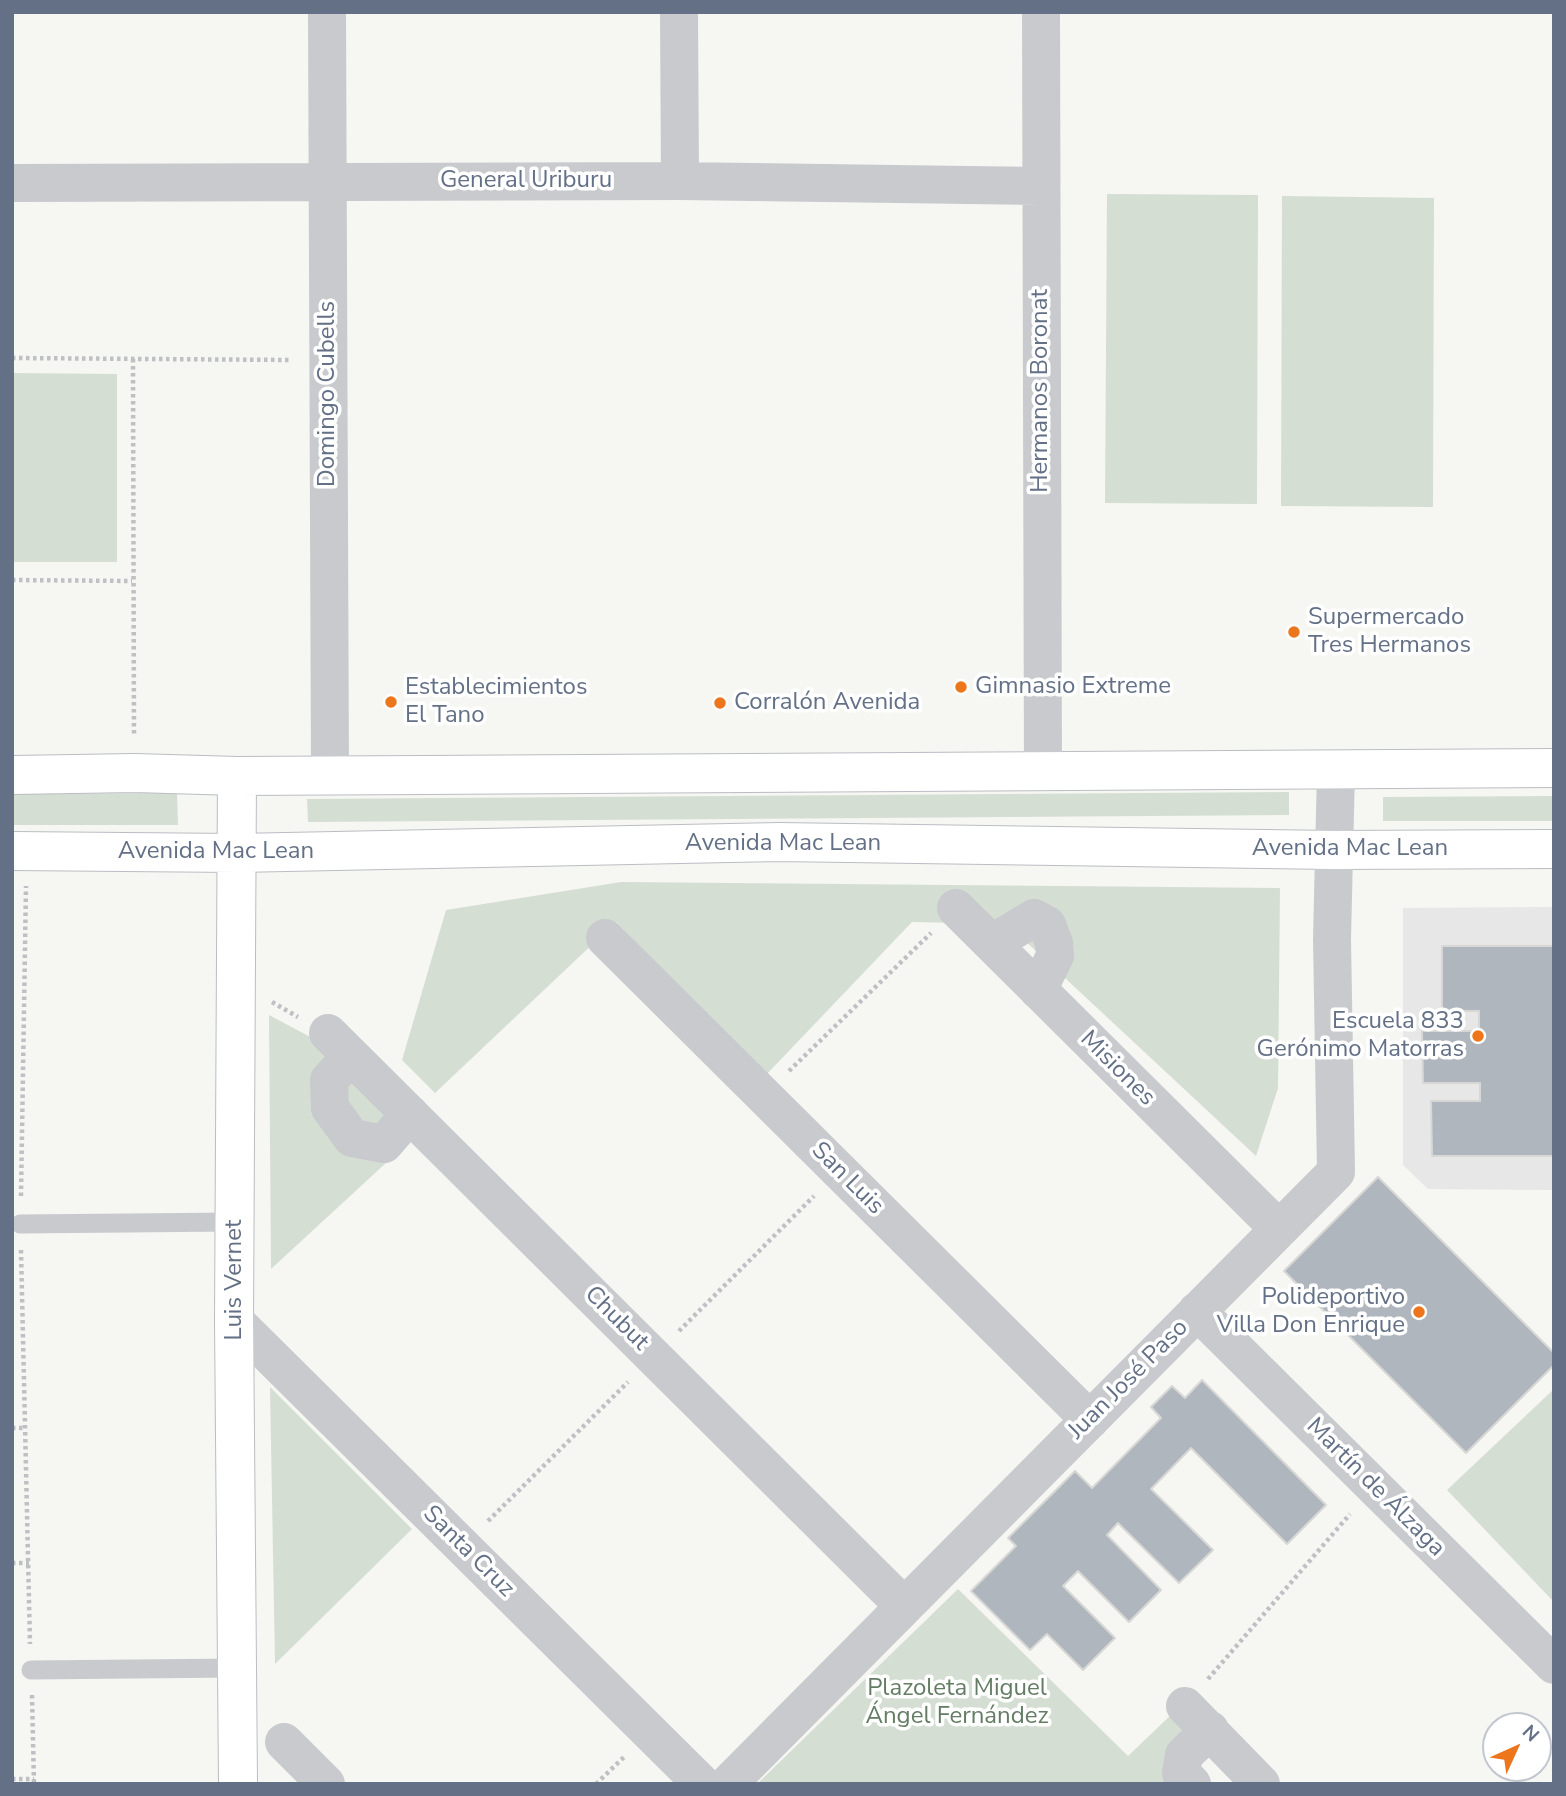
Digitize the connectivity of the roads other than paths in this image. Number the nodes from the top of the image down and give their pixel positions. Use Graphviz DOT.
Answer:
graph roads {
  1 [pos="327,12"];
  2 [pos="679,12"];
  3 [pos="1041,12"];
  4 [pos="328,181"];
  5 [pos="681,181"];
  6 [pos="12,183"];
  7 [pos="1040,186"];
  8 [pos="1554,768"];
  9 [pos="1043,769"];
  10 [pos="1336,770"];
  11 [pos="12,775"];
  12 [pos="330,775"];
  13 [pos="237,776"];
  14 [pos="1554,849"];
  15 [pos="1333,850"];
  16 [pos="19,851"];
  17 [pos="237,853"];
  18 [pos="956,908"];
  19 [pos="605,939"];
  20 [pos="1002,954"];
  21 [pos="1038,990"];
  22 [pos="410,1114"];
  23 [pos="234,1222"];
  24 [pos="20,1224"];
  25 [pos="1279,1229"];
  26 [pos="1197,1311"];
  27 [pos="234,1320"];
  28 [pos="1090,1420"];
  29 [pos="904,1606"];
  30 [pos="1554,1665"];
  31 [pos="237,1668"];
  32 [pos="31,1670"];
  33 [pos="284,1742"];
  34 [pos="316,1780"];
  35 [pos="1251,1781"];
  36 [pos="238,1784"];
  37 [pos="702,1784"];
  38 [pos="728,1784"];
  39 [pos="1192,1784"];
  1 -- 4 [label="street, Domingo Cubells"];
  2 -- 5 [label="street"];
  3 -- 7 [label="street, Hermanos Boronat"];
  4 -- 5 [label="street, General Uriburu"];
  4 -- 6 [label="street, General Uriburu"];
  4 -- 12 [label="street, Domingo Cubells"];
  5 -- 7 [label="street, General Uriburu"];
  7 -- 9 [label="street, Hermanos Boronat"];
  8 -- 10 [label="main road"];
  9 -- 10 [label="main road"];
  9 -- 12 [label="main road"];
  10 -- 15 [label="street, Juan José Paso"];
  11 -- 13 [label="main road"];
  12 -- 13 [label="main road"];
  13 -- 17 [label="main road, Luis Vernet"];
  14 -- 15 [label="main road, Avenida Mac Lean"];
  15 -- 17 [label="main road, Avenida Mac Lean"];
  15 -- 25 [label="street, Juan José Paso"];
  16 -- 17 [label="main road, Avenida Mac Lean"];
  17 -- 23 [label="main road, Luis Vernet"];
  18 -- 20 [label="street, Misiones"];
  19 -- 28 [label="street, San Luis"];
  20 -- 21 [label="street, Misiones"];
  20 -- 21 [label="street"];
  21 -- 25 [label="street, Misiones"];
  22 -- 22 [label="street, Chubut"];
  22 -- 29 [label="street, Chubut"];
  23 -- 24 [label="lane"];
  23 -- 27 [label="main road, Luis Vernet"];
  25 -- 26 [label="street, Juan José Paso"];
  26 -- 28 [label="street, Juan José Paso"];
  26 -- 30 [label="street, Martín de Álzaga"];
  27 -- 31 [label="main road, Luis Vernet"];
  27 -- 37 [label="street, Santa Cruz"];
  28 -- 29 [label="street, Juan José Paso"];
  29 -- 38 [label="street, Juan José Paso"];
  31 -- 32 [label="lane"];
  31 -- 36 [label="main road, Luis Vernet"];
  33 -- 34 [label="street"];
  35 -- 39 [label="street"];
}
